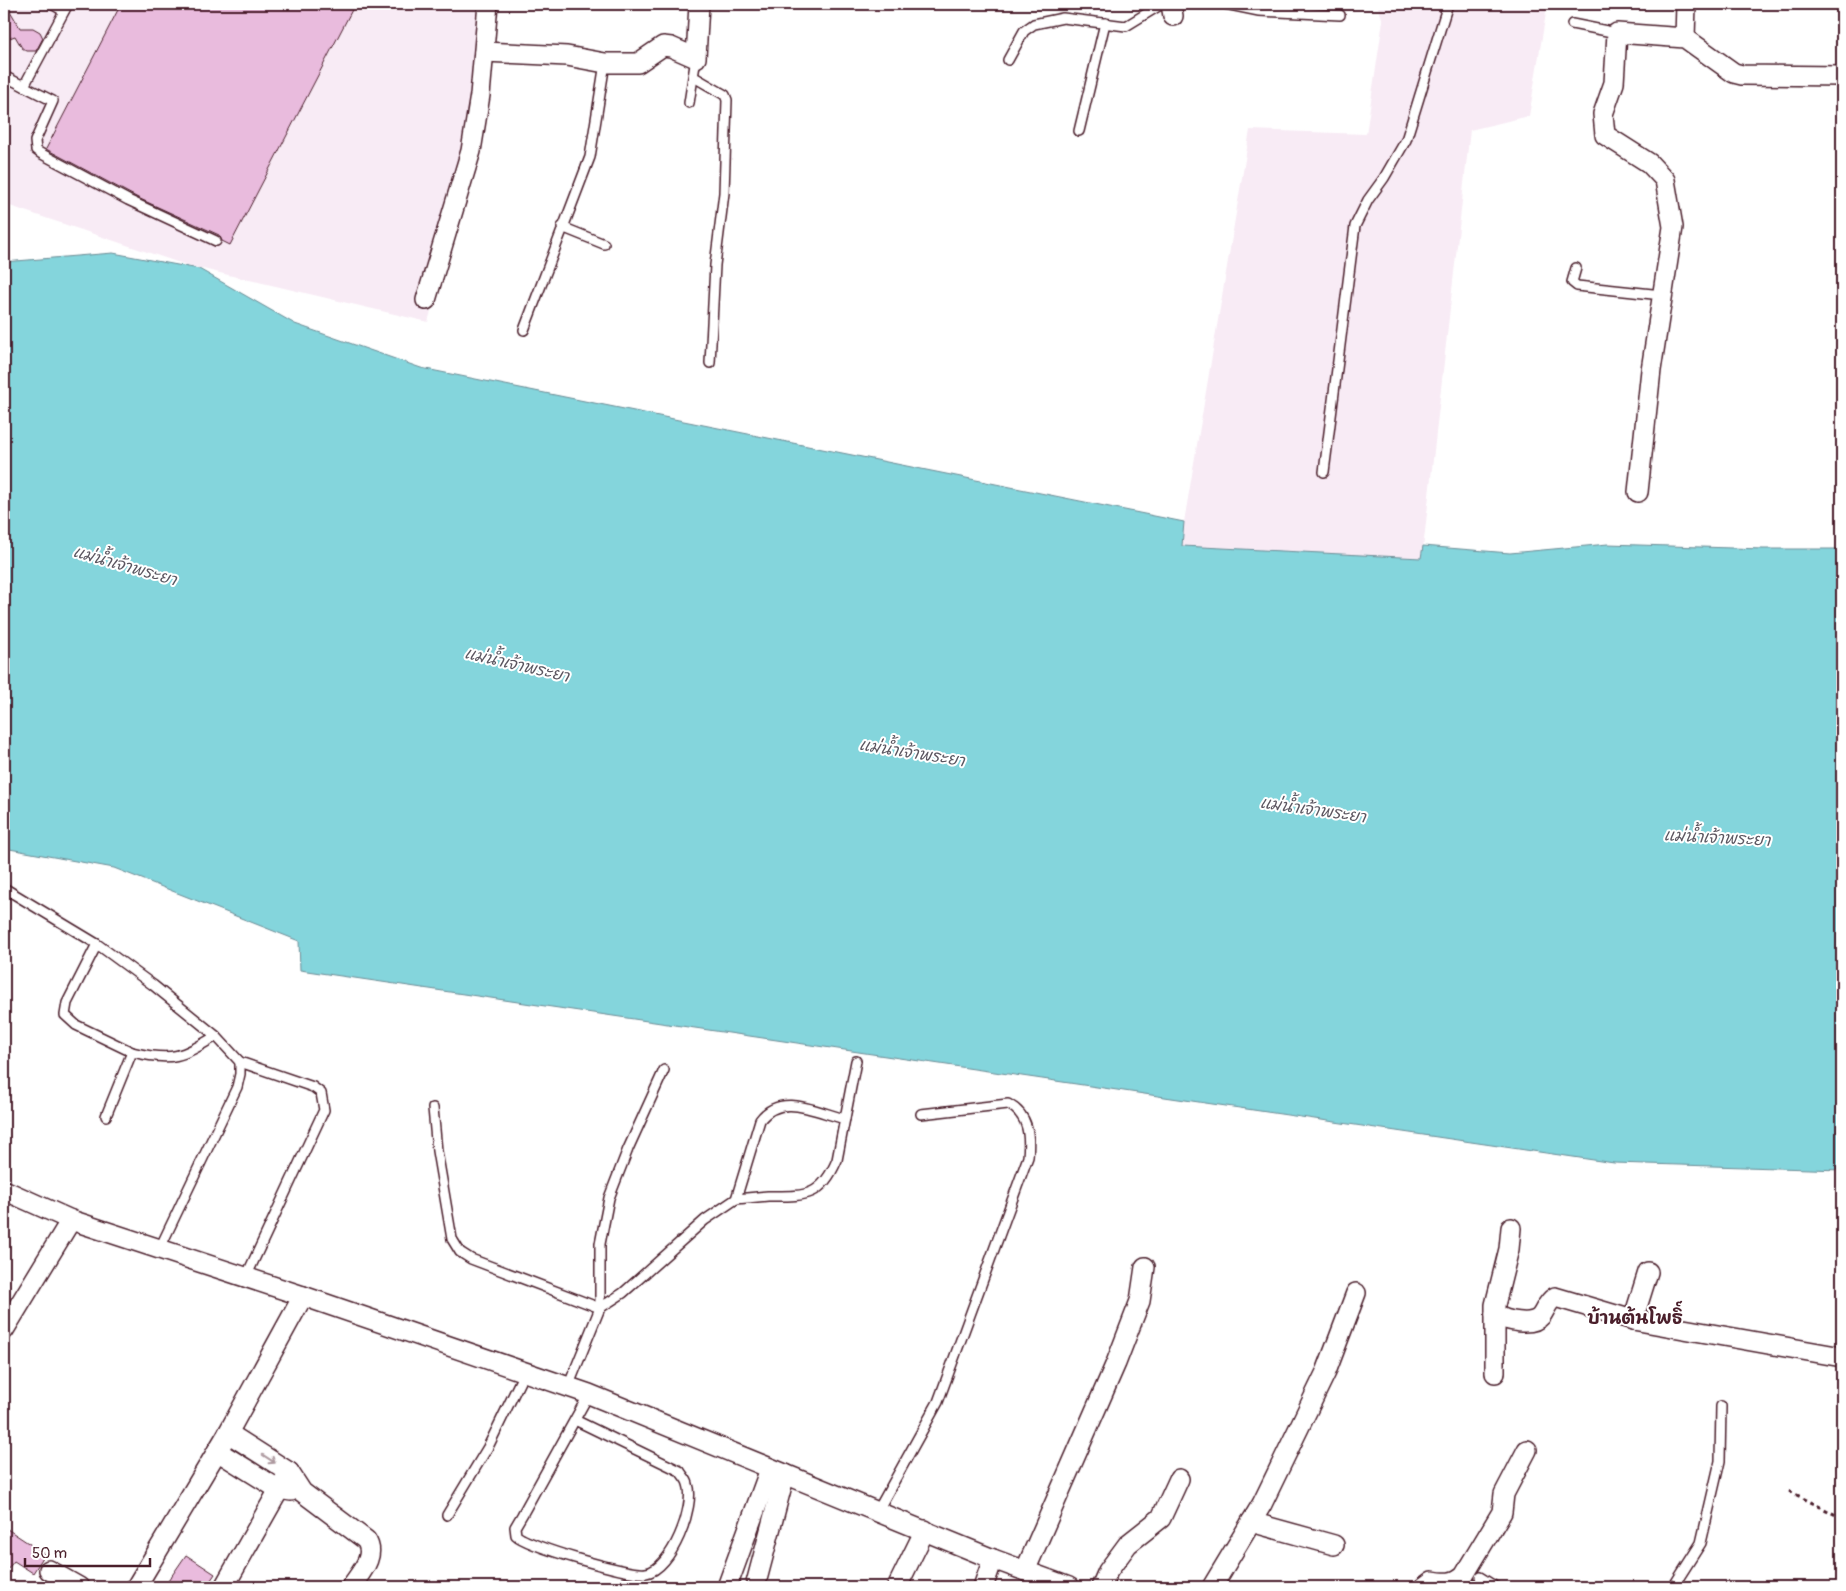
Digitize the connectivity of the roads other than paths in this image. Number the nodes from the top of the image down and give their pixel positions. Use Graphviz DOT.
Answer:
graph roads {
  1 [pos="52,4"];
  2 [pos="488,4"];
  3 [pos="700,4"];
  4 [pos="1225,4"];
  5 [pos="1448,4"];
  6 [pos="1686,4"];
  7 [pos="66,8"];
  8 [pos="1168,8"];
  9 [pos="1340,15"];
  10 [pos="1105,23"];
  11 [pos="1572,24"];
  12 [pos="1617,33"];
  13 [pos="1685,38"];
  14 [pos="484,52"];
  15 [pos="1008,60"];
  16 [pos="605,63"];
  17 [pos="695,68"];
  18 [pos="4,76"];
  19 [pos="1842,76"];
  20 [pos="24,86"];
  21 [pos="689,103"];
  22 [pos="1078,131"];
  23 [pos="562,227"];
  24 [pos="216,241"];
  25 [pos="604,244"];
  26 [pos="1576,268"];
  27 [pos="1662,295"];
  28 [pos="426,300"];
  29 [pos="524,330"];
  30 [pos="710,363"];
  31 [pos="1324,472"];
  32 [pos="1638,492"];
  33 [pos="4,888"];
  34 [pos="97,944"];
  35 [pos="216,1036"];
  36 [pos="132,1052"];
  37 [pos="856,1061"];
  38 [pos="240,1062"];
  39 [pos="664,1070"];
  40 [pos="433,1108"];
  41 [pos="921,1114"];
  42 [pos="106,1116"];
  43 [pos="844,1119"];
  44 [pos="4,1190"];
  45 [pos="736,1199"];
  46 [pos="70,1220"];
  47 [pos="1511,1228"];
  48 [pos="159,1250"];
  49 [pos="1145,1267"];
  50 [pos="1648,1272"];
  51 [pos="246,1277"];
  52 [pos="1356,1293"];
  53 [pos="303,1296"];
  54 [pos="600,1308"];
  55 [pos="1494,1314"];
  56 [pos="1633,1320"];
  57 [pos="4,1330"];
  58 [pos="1842,1356"];
  59 [pos="524,1371"];
  60 [pos="1495,1373"];
  61 [pos="568,1387"];
  62 [pos="589,1394"];
  63 [pos="1722,1406"];
  64 [pos="575,1420"];
  65 [pos="228,1433"];
  66 [pos="1528,1450"];
  67 [pos="217,1451"];
  68 [pos="777,1471"];
  69 [pos="289,1472"];
  70 [pos="1178,1478"];
  71 [pos="278,1489"];
  72 [pos="302,1492"];
  73 [pos="877,1512"];
  74 [pos="447,1515"];
  75 [pos="1250,1522"];
  76 [pos="925,1530"];
  77 [pos="1334,1545"];
  78 [pos="993,1559"];
  79 [pos="49,1570"];
  80 [pos="1025,1571"];
  81 [pos="1480,1577"];
  82 [pos="79,1587"];
  83 [pos="136,1587"];
  84 [pos="224,1587"];
  85 [pos="351,1587"];
  86 [pos="727,1587"];
  87 [pos="755,1587"];
  88 [pos="897,1587"];
  89 [pos="983,1587"];
  90 [pos="1069,1587"];
  91 [pos="1101,1587"];
  92 [pos="1212,1587"];
  93 [pos="1424,1587"];
  94 [pos="1496,1587"];
  95 [pos="1673,1587"];
  1 -- 7 [label="lane"];
  2 -- 14 [label="street"];
  3 -- 17 [label="street"];
  4 -- 9 [label="lane"];
  5 -- 31 [label="lane"];
  6 -- 13 [label="street"];
  7 -- 20 [label="lane"];
  8 -- 10 [label="lane"];
  10 -- 15 [label="lane"];
  10 -- 22 [label="lane"];
  11 -- 12 [label="lane"];
  12 -- 13 [label="street"];
  12 -- 27 [label="street"];
  13 -- 19 [label="street"];
  14 -- 16 [label="street"];
  14 -- 28 [label="street"];
  16 -- 17 [label="street"];
  16 -- 23 [label="lane"];
  17 -- 21 [label="lane"];
  17 -- 30 [label="lane"];
  18 -- 20 [label="lane"];
  20 -- 24 [label="lane"];
  23 -- 25 [label="lane"];
  23 -- 29 [label="lane"];
  26 -- 27 [label="lane"];
  27 -- 32 [label="street"];
  33 -- 34 [label="lane"];
  34 -- 35 [label="lane"];
  34 -- 36 [label="lane"];
  35 -- 36 [label="lane"];
  35 -- 38 [label="lane"];
  36 -- 42 [label="lane"];
  37 -- 43 [label="lane"];
  38 -- 48 [label="lane"];
  38 -- 51 [label="lane"];
  39 -- 54 [label="lane"];
  40 -- 54 [label="lane"];
  41 -- 73 [label="lane"];
  43 -- 45 [label="lane"];
  43 -- 45 [label="lane"];
  44 -- 46 [label="street"];
  45 -- 54 [label="lane"];
  46 -- 48 [label="street"];
  46 -- 57 [label="street"];
  47 -- 55 [label="street"];
  48 -- 51 [label="street"];
  49 -- 80 [label="street"];
  50 -- 56 [label="street"];
  51 -- 53 [label="street"];
  52 -- 75 [label="street"];
  53 -- 59 [label="street"];
  53 -- 65 [label="street"];
  54 -- 61 [label="lane"];
  55 -- 56 [label="street"];
  55 -- 60 [label="street"];
  56 -- 58 [label="street"];
  59 -- 61 [label="street"];
  59 -- 74 [label="lane"];
  61 -- 62 [label="street"];
  62 -- 64 [label="lane"];
  62 -- 68 [label="street"];
  63 -- 95 [label="lane"];
  64 -- 64 [label="lane"];
  65 -- 67 [label="street"];
  65 -- 69 [label="street, one-way"];
  66 -- 93 [label="street"];
  67 -- 71 [label="street"];
  67 -- 83 [label="street"];
  68 -- 73 [label="street"];
  68 -- 86 [label="street"];
  68 -- 87 [label="street"];
  69 -- 71 [label="street"];
  69 -- 72 [label="street"];
  70 -- 91 [label="street"];
  71 -- 72 [label="street"];
  71 -- 84 [label="street"];
  72 -- 85 [label="street"];
  73 -- 76 [label="street"];
  75 -- 77 [label="street"];
  75 -- 92 [label="street"];
  76 -- 78 [label="street"];
  76 -- 88 [label="street"];
  78 -- 80 [label="street"];
  78 -- 89 [label="street"];
  79 -- 82 [label="street"];
  80 -- 90 [label="street"];
  81 -- 94 [label="lane"];
}
